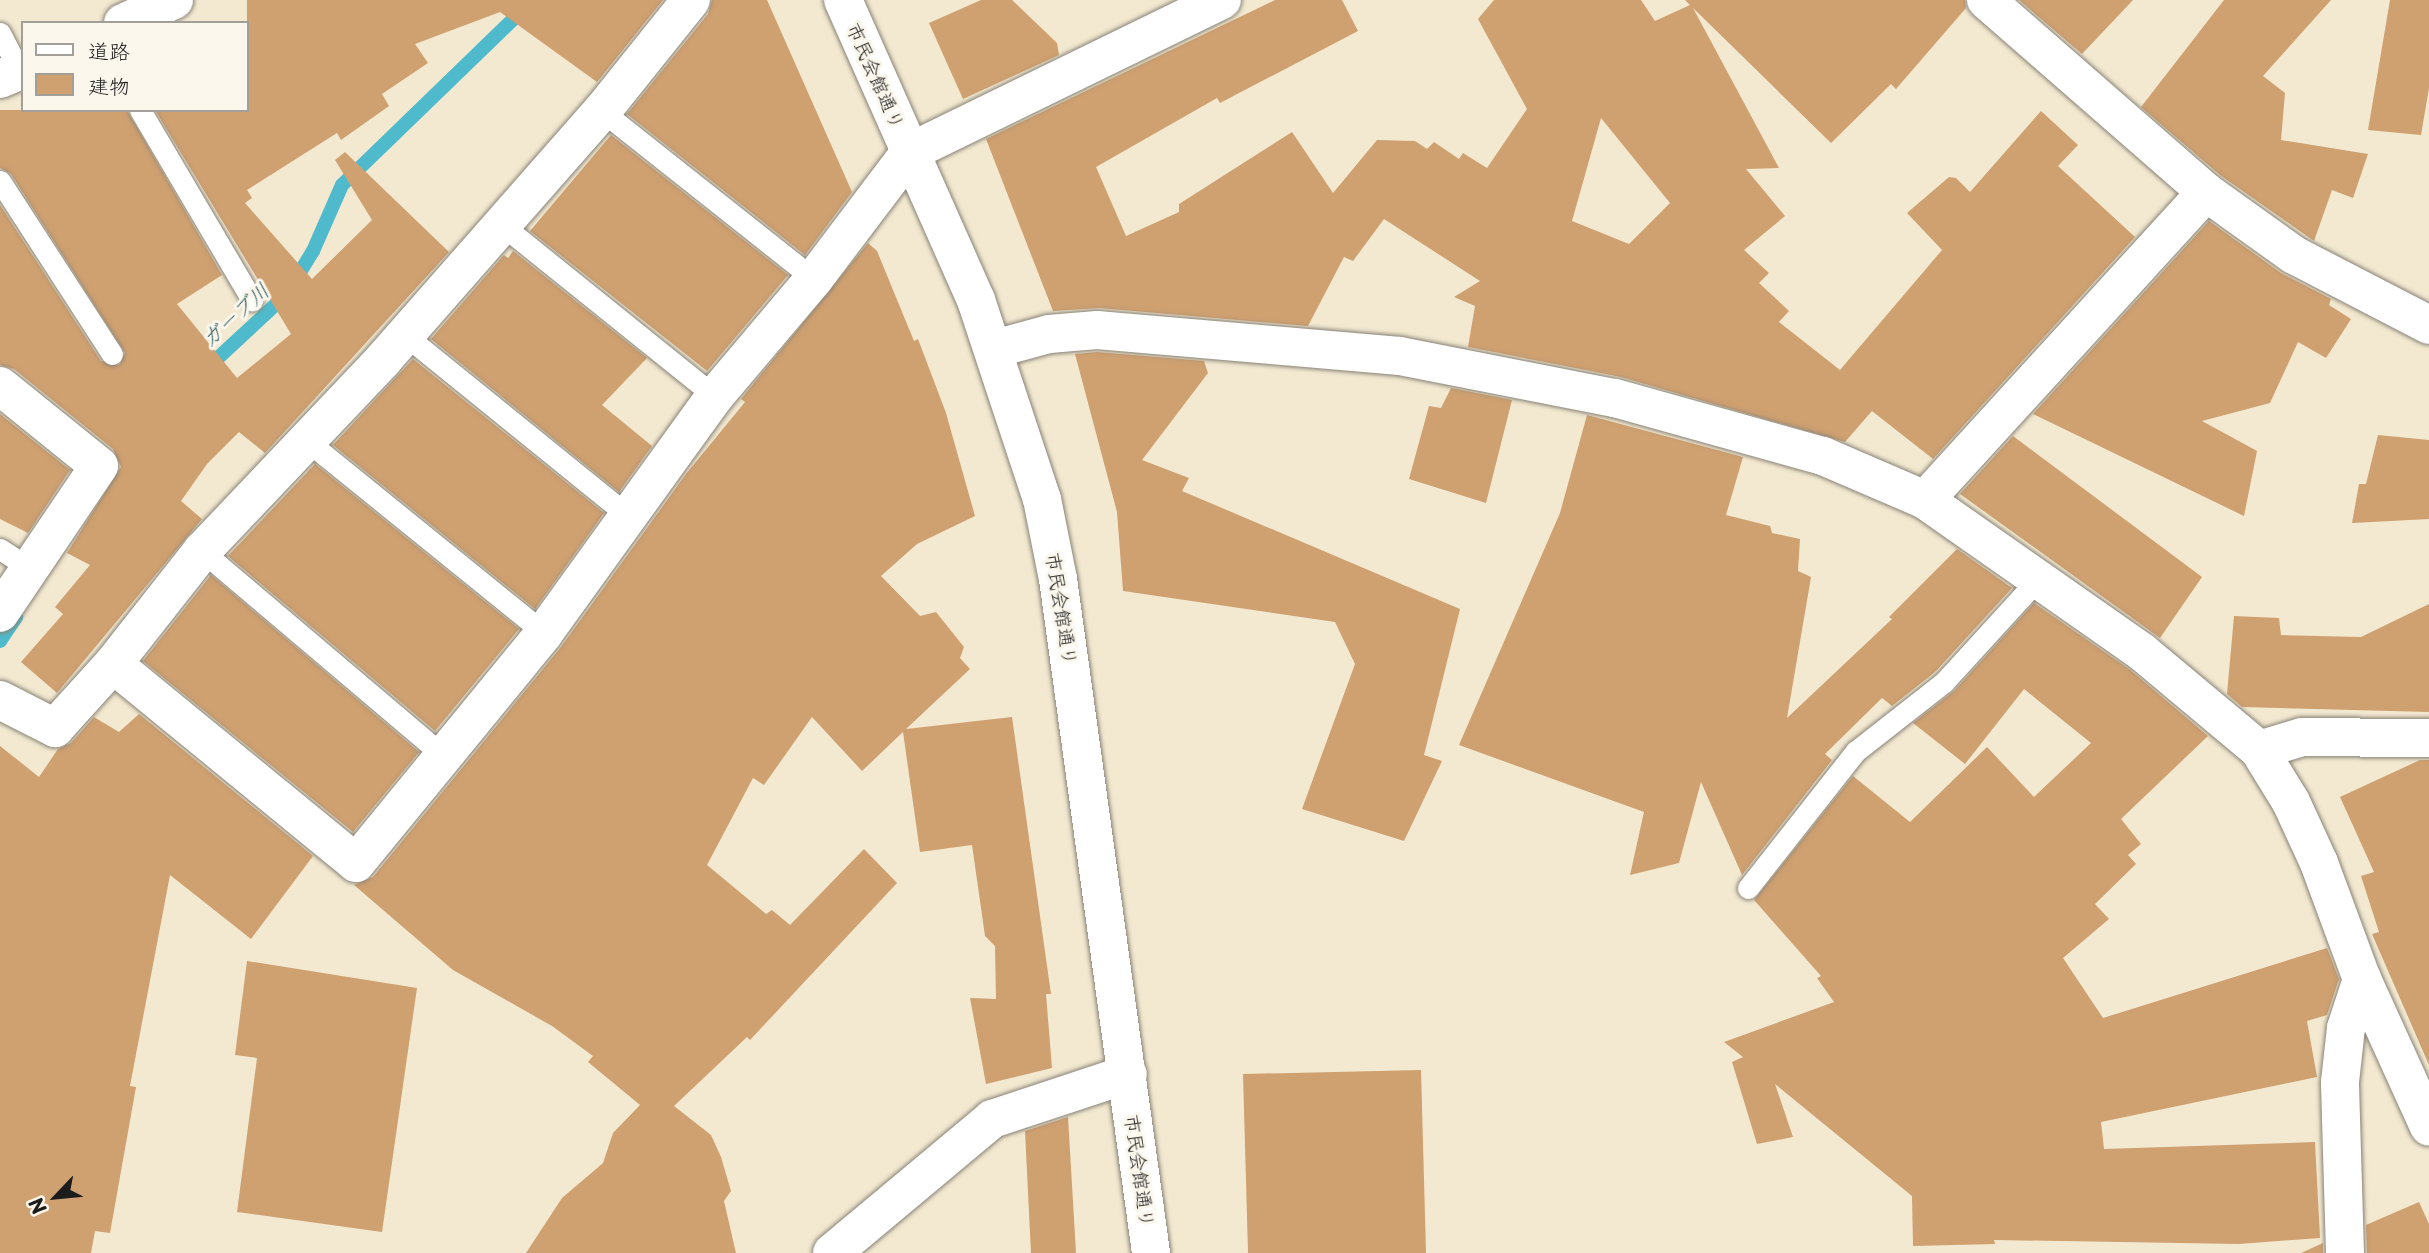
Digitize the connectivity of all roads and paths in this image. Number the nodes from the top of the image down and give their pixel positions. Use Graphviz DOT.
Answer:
graph roads {
  1 [pos="174,0"];
  2 [pos="691,0"];
  3 [pos="842,0"];
  4 [pos="1222,0"];
  5 [pos="1986,0"];
  6 [pos="127,21"];
  7 [pos="0,33"];
  8 [pos="14,72"];
  9 [pos="602,111"];
  10 [pos="140,112"];
  11 [pos="910,152"];
  12 [pos="0,181"];
  13 [pos="2206,192"];
  14 [pos="502,225"];
  15 [pos="814,279"];
  16 [pos="252,300"];
  17 [pos="2429,325"];
  18 [pos="405,335"];
  19 [pos="994,349"];
  20 [pos="112,354"];
  21 [pos="0,386"];
  22 [pos="715,396"];
  23 [pos="306,440"];
  24 [pos="1925,500"];
  25 [pos="626,514"];
  26 [pos="202,551"];
  27 [pos="15,559"];
  28 [pos="2039,578"];
  29 [pos="0,613"];
  30 [pos="544,633"];
  31 [pos="113,664"];
  32 [pos="0,700"];
  33 [pos="2429,738"];
  34 [pos="2259,750"];
  35 [pos="444,756"];
  36 [pos="1748,888"];
  37 [pos="2362,979"];
  38 [pos="1128,1074"];
  39 [pos="2429,1127"];
  40 [pos="832,1253"];
  41 [pos="1151,1253"];
  42 [pos="2339,1253"];
  43 [pos="2345,1253"];
  1 -- 6 [label="street"];
  2 -- 9 [label="street"];
  3 -- 11 [label="street, 市民会館通り"];
  4 -- 11 [label="street"];
  5 -- 13 [label="street"];
  7 -- 8 [label="lane"];
  9 -- 14 [label="street"];
  9 -- 15 [label="lane"];
  10 -- 16 [label="lane"];
  11 -- 15 [label="street"];
  11 -- 19 [label="street, 市民会館通り"];
  12 -- 20 [label="lane"];
  13 -- 17 [label="street"];
  13 -- 24 [label="street"];
  14 -- 18 [label="street"];
  14 -- 22 [label="lane"];
  15 -- 22 [label="street"];
  18 -- 23 [label="street"];
  18 -- 25 [label="lane"];
  19 -- 24 [label="street"];
  19 -- 38 [label="street, 市民会館通り"];
  21 -- 27 [label="street"];
  22 -- 25 [label="street"];
  23 -- 26 [label="street"];
  23 -- 30 [label="lane"];
  24 -- 28 [label="street"];
  25 -- 30 [label="street"];
  26 -- 31 [label="street"];
  26 -- 35 [label="lane"];
  27 -- 29 [label="street"];
  28 -- 34 [label="street"];
  28 -- 36 [label="lane"];
  30 -- 35 [label="street"];
  31 -- 32 [label="street"];
  31 -- 35 [label="street"];
  33 -- 34 [label="street"];
  34 -- 37 [label="street"];
  37 -- 39 [label="street"];
  37 -- 43 [label="street"];
  38 -- 40 [label="street"];
  38 -- 41 [label="street, 市民会館通り"];
  42 -- 43 [label="street"];
}
